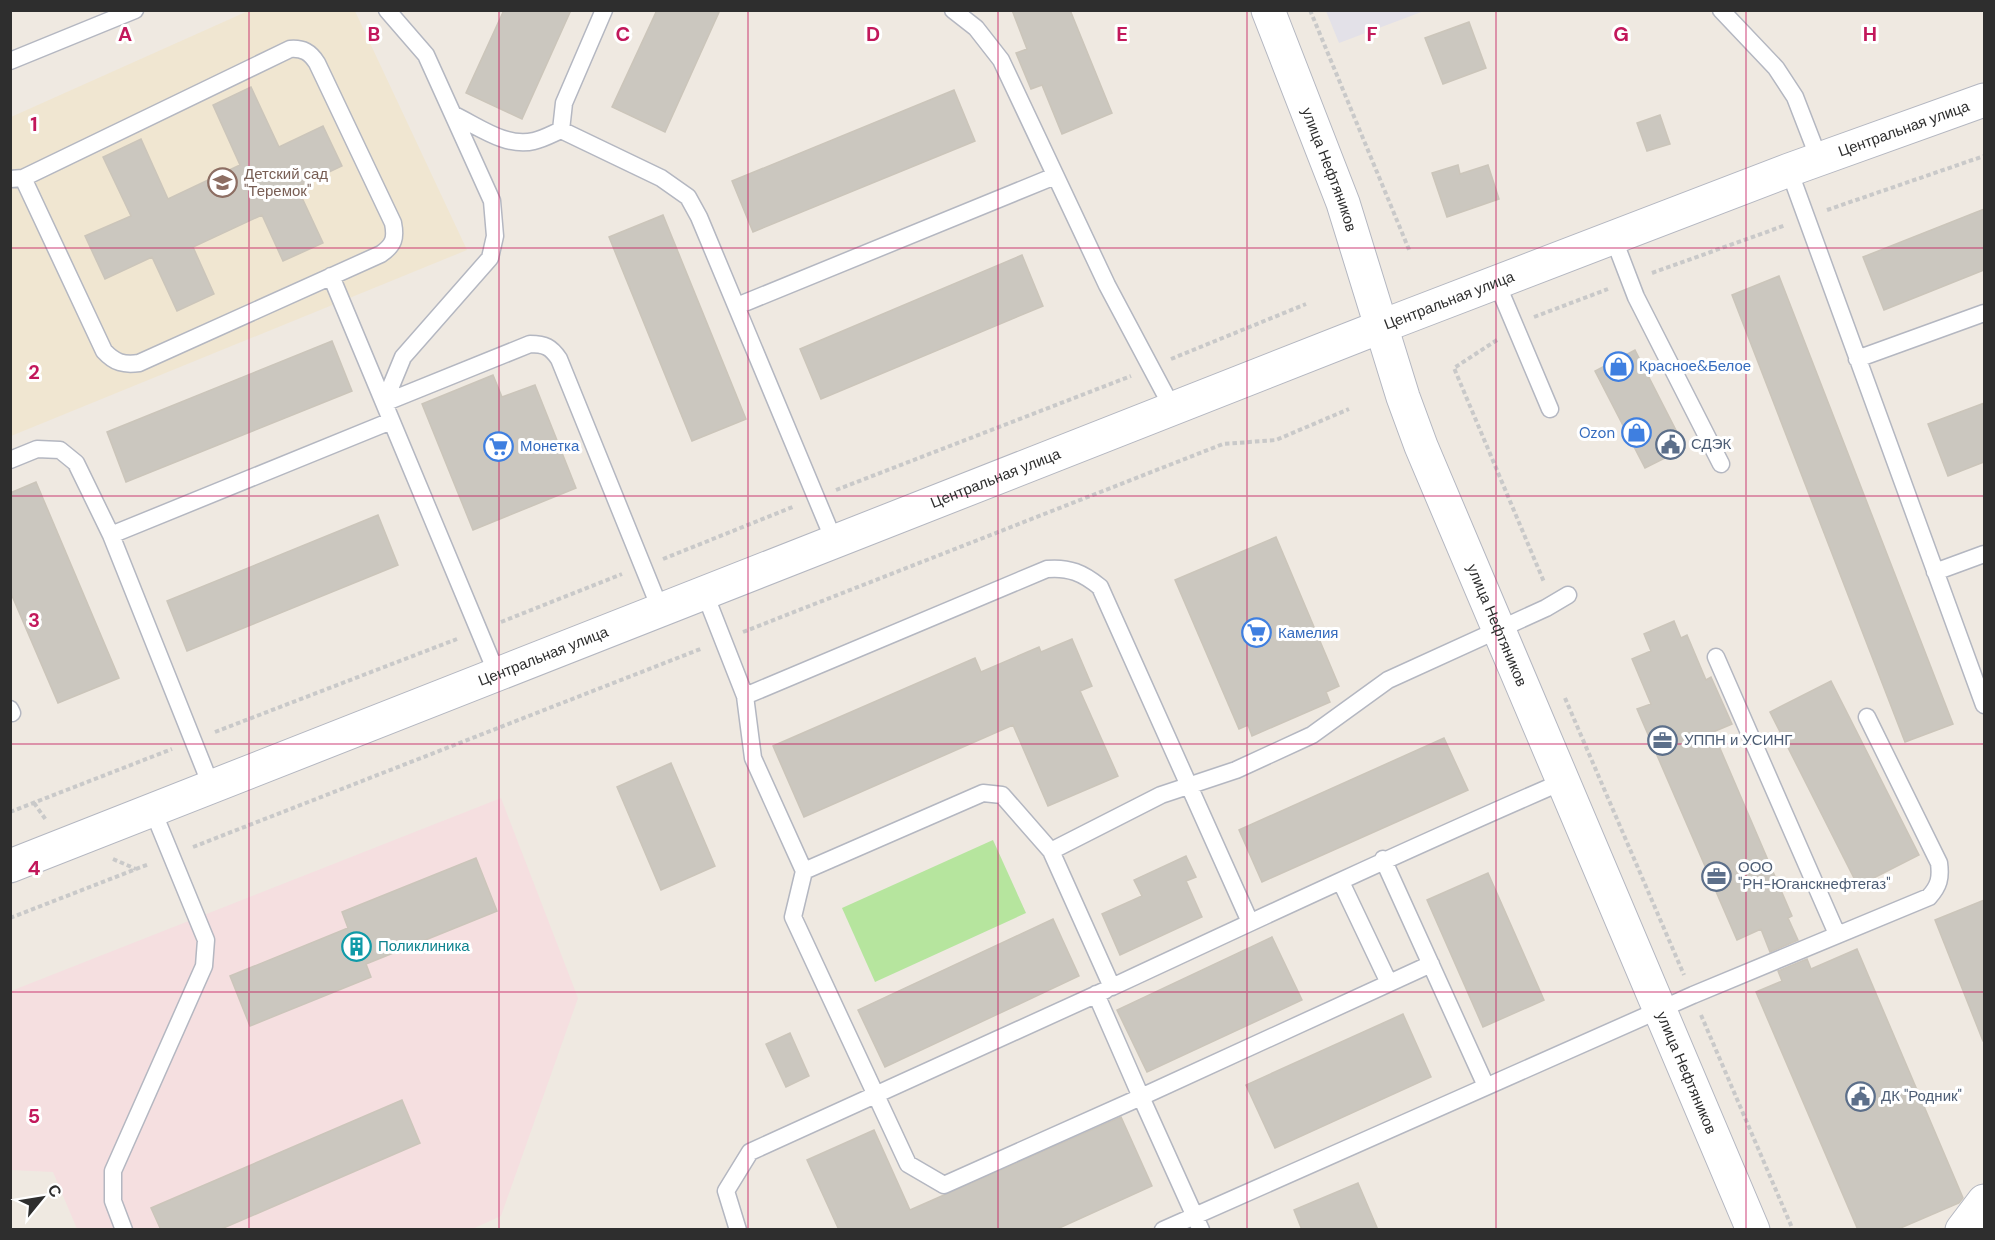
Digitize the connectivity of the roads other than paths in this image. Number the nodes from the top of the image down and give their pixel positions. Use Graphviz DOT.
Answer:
graph roads {
  1 [pos="135,10"];
  2 [pos="387,10"];
  3 [pos="604,10"];
  4 [pos="953,10"];
  5 [pos="1268,10"];
  6 [pos="1721,10"];
  7 [pos="10,61"];
  8 [pos="1984,100"];
  9 [pos="454,115"];
  10 [pos="561,130"];
  11 [pos="1819,159"];
  12 [pos="1789,170"];
  13 [pos="1055,176"];
  14 [pos="17,178"];
  15 [pos="1613,237"];
  16 [pos="331,276"];
  17 [pos="1496,281"];
  18 [pos="737,306"];
  19 [pos="1984,313"];
  20 [pos="1380,327"];
  21 [pos="1857,359"];
  22 [pos="384,403"];
  23 [pos="1550,408"];
  24 [pos="1173,409"];
  25 [pos="391,421"];
  26 [pos="10,460"];
  27 [pos="1721,464"];
  28 [pos="111,535"];
  29 [pos="835,543"];
  30 [pos="1984,554"];
  31 [pos="1935,572"];
  32 [pos="705,594"];
  33 [pos="1568,595"];
  34 [pos="661,611"];
  35 [pos="1499,630"];
  36 [pos="1716,657"];
  37 [pos="497,674"];
  38 [pos="745,696"];
  39 [pos="1984,705"];
  40 [pos="1867,717"];
  41 [pos="1564,781"];
  42 [pos="1191,786"];
  43 [pos="212,788"];
  44 [pos="153,811"];
  45 [pos="1051,851"];
  46 [pos="1383,859"];
  47 [pos="10,866"];
  48 [pos="804,871"];
  49 [pos="1341,882"];
  50 [pos="1250,922"];
  51 [pos="1838,934"];
  52 [pos="1431,964"];
  53 [pos="1389,983"];
  54 [pos="1112,987"];
  55 [pos="1096,994"];
  56 [pos="1660,1011"];
  57 [pos="1486,1086"];
  58 [pos="876,1095"];
  59 [pos="1142,1096"];
  60 [pos="1984,1201"];
  61 [pos="1198,1223"];
  62 [pos="124,1230"];
  63 [pos="738,1230"];
  64 [pos="1163,1230"];
  65 [pos="1753,1230"];
  66 [pos="1962,1230"];
  1 -- 7 [label="lane"];
  2 -- 9 [label="lane"];
  3 -- 10 [label="lane"];
  4 -- 13 [label="lane"];
  5 -- 20 [label="street, улица Нефтяников"];
  6 -- 11 [label="lane"];
  8 -- 11 [label="street, Центральная улица"];
  9 -- 10 [label="lane"];
  9 -- 22 [label="lane"];
  10 -- 18 [label="lane"];
  11 -- 12 [label="street, Центральная улица"];
  12 -- 15 [label="street, Центральная улица"];
  12 -- 21 [label="lane"];
  13 -- 18 [label="lane"];
  13 -- 24 [label="lane"];
  14 -- 16 [label="lane"];
  14 -- 16 [label="lane"];
  15 -- 17 [label="street, Центральная улица"];
  15 -- 27 [label="lane"];
  16 -- 22 [label="lane"];
  17 -- 20 [label="street, Центральная улица"];
  17 -- 23 [label="lane"];
  18 -- 29 [label="lane"];
  19 -- 21 [label="lane"];
  20 -- 24 [label="street, Центральная улица"];
  20 -- 35 [label="street, улица Нефтяников"];
  21 -- 31 [label="lane"];
  22 -- 25 [label="lane"];
  22 -- 34 [label="lane"];
  24 -- 29 [label="street, Центральная улица"];
  25 -- 28 [label="lane"];
  25 -- 37 [label="lane"];
  26 -- 28 [label="lane"];
  28 -- 43 [label="lane"];
  29 -- 32 [label="street, Центральная улица"];
  30 -- 31 [label="lane"];
  31 -- 39 [label="lane"];
  32 -- 34 [label="street, Центральная улица"];
  32 -- 38 [label="lane"];
  33 -- 35 [label="lane"];
  34 -- 37 [label="street, Центральная улица"];
  35 -- 41 [label="street, улица Нефтяников"];
  35 -- 42 [label="lane"];
  36 -- 51 [label="lane"];
  37 -- 43 [label="street, Центральная улица"];
  38 -- 42 [label="lane"];
  38 -- 48 [label="lane"];
  40 -- 51 [label="lane"];
  41 -- 46 [label="lane"];
  41 -- 56 [label="street, улица Нефтяников"];
  42 -- 45 [label="lane"];
  42 -- 50 [label="lane"];
  43 -- 44 [label="street, Центральная улица"];
  44 -- 47 [label="street, Центральная улица"];
  44 -- 62 [label="lane"];
  45 -- 48 [label="lane"];
  45 -- 54 [label="lane"];
  46 -- 49 [label="lane"];
  46 -- 52 [label="lane"];
  48 -- 58 [label="lane"];
  49 -- 50 [label="lane"];
  49 -- 53 [label="lane"];
  50 -- 54 [label="lane"];
  51 -- 56 [label="lane"];
  52 -- 53 [label="lane"];
  52 -- 57 [label="lane"];
  53 -- 59 [label="lane"];
  54 -- 55 [label="lane"];
  55 -- 58 [label="lane"];
  55 -- 59 [label="lane"];
  56 -- 57 [label="lane"];
  56 -- 65 [label="street, улица Нефтяников"];
  57 -- 61 [label="lane"];
  58 -- 59 [label="lane"];
  58 -- 63 [label="lane"];
  59 -- 61 [label="lane"];
  60 -- 66 [label="street"];
  61 -- 64 [label="lane"];
}
